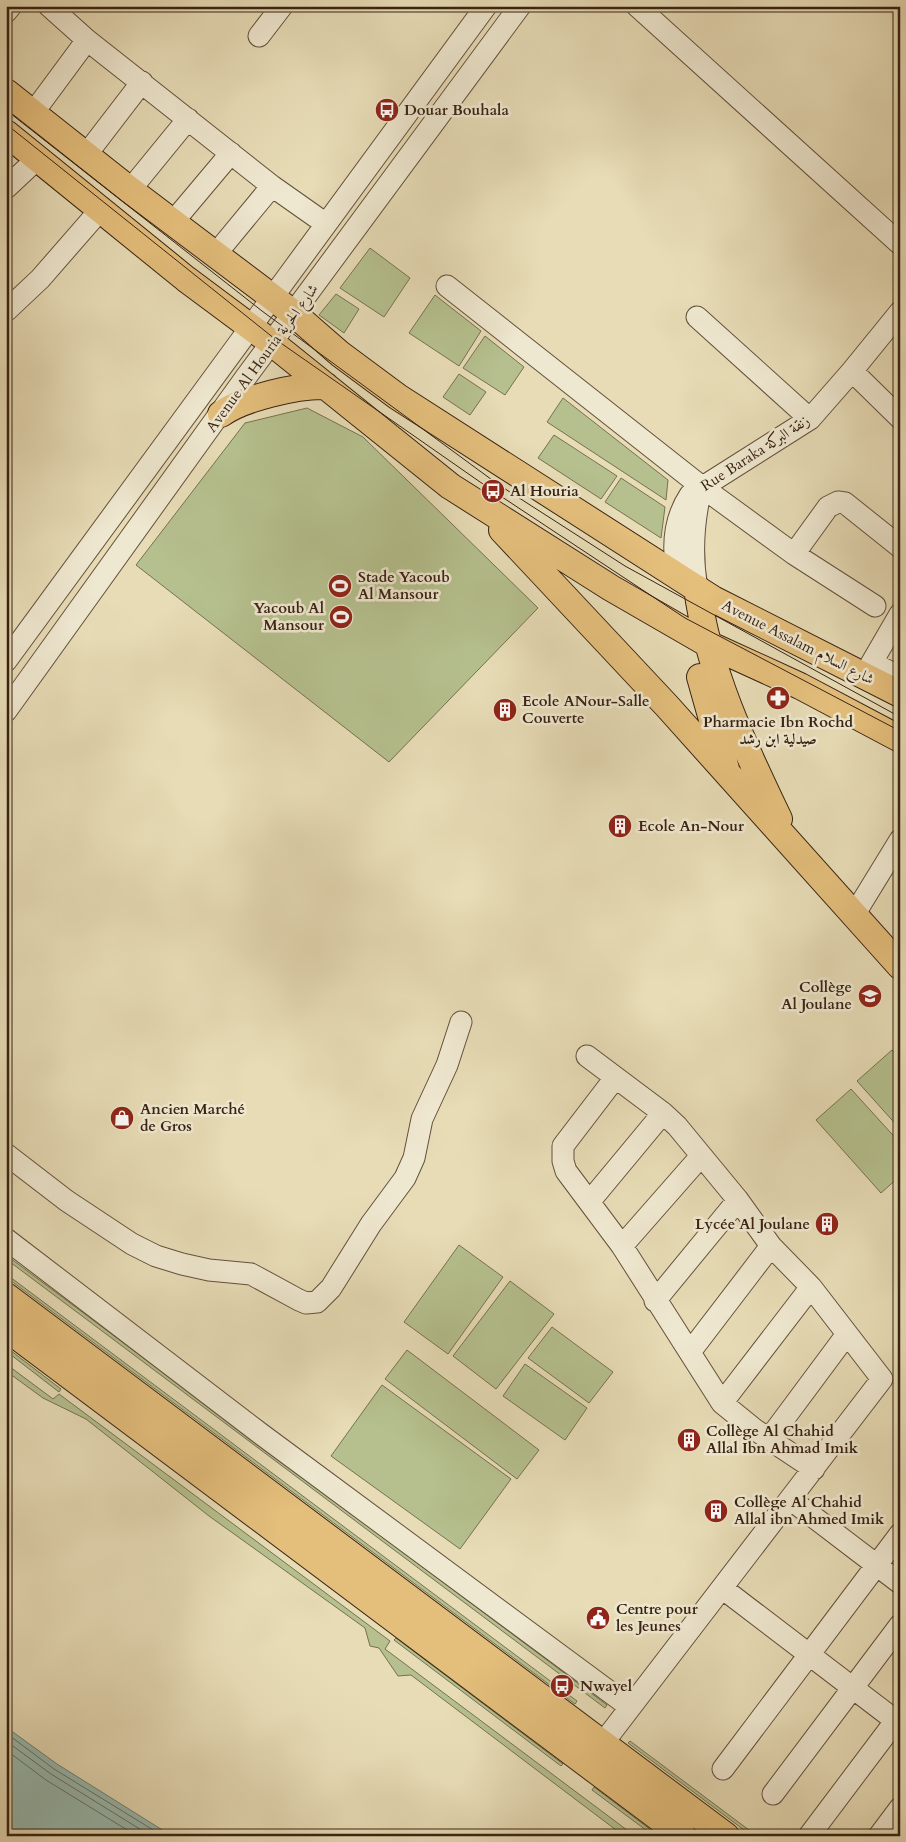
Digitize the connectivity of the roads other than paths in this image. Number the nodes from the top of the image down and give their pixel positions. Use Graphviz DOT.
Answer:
graph roads {
  1 [pos="11,6"];
  2 [pos="50,6"];
  3 [pos="282,6"];
  4 [pos="486,6"];
  5 [pos="520,6"];
  6 [pos="637,6"];
  7 [pos="6,12"];
  8 [pos="259,36"];
  9 [pos="86,40"];
  10 [pos="142,82"];
  11 [pos="6,92"];
  12 [pos="33,113"];
  13 [pos="188,119"];
  14 [pos="6,133"];
  15 [pos="231,152"];
  16 [pos="86,155"];
  17 [pos="38,158"];
  18 [pos="272,186"];
  19 [pos="6,188"];
  20 [pos="130,190"];
  21 [pos="101,209"];
  22 [pos="173,222"];
  23 [pos="326,224"];
  24 [pos="900,244"];
  25 [pos="215,255"];
  26 [pos="447,286"];
  27 [pos="272,297"];
  28 [pos="6,311"];
  29 [pos="900,312"];
  30 [pos="293,313"];
  31 [pos="697,317"];
  32 [pos="250,327"];
  33 [pos="272,343"];
  34 [pos="852,371"];
  35 [pos="326,386"];
  36 [pos="221,414"];
  37 [pos="810,418"];
  38 [pos="900,418"];
  39 [pos="702,487"];
  40 [pos="475,502"];
  41 [pos="900,547"];
  42 [pos="794,554"];
  43 [pos="688,582"];
  44 [pos="875,606"];
  45 [pos="900,614"];
  46 [pos="698,639"];
  47 [pos="6,661"];
  48 [pos="868,669"];
  49 [pos="900,677"];
  50 [pos="900,694"];
  51 [pos="6,711"];
  52 [pos="900,739"];
  53 [pos="728,775"];
  54 [pos="900,840"];
  55 [pos="791,844"];
  56 [pos="854,915"];
  57 [pos="900,966"];
  58 [pos="461,1022"];
  59 [pos="587,1056"];
  60 [pos="614,1078"];
  61 [pos="663,1113"];
  62 [pos="6,1154"];
  63 [pos="701,1156"];
  64 [pos="738,1200"];
  65 [pos="590,1201"];
  66 [pos="6,1239"];
  67 [pos="622,1246"];
  68 [pos="772,1246"];
  69 [pos="811,1287"];
  70 [pos="6,1296"];
  71 [pos="655,1301"];
  72 [pos="6,1328"];
  73 [pos="847,1334"];
  74 [pos="690,1352"];
  75 [pos="722,1403"];
  76 [pos="769,1439"];
  77 [pos="814,1469"];
  78 [pos="790,1499"];
  79 [pos="900,1534"];
  80 [pos="877,1565"];
  81 [pos="900,1583"];
  82 [pos="722,1588"];
  83 [pos="900,1625"];
  84 [pos="807,1654"];
  85 [pos="851,1689"];
  86 [pos="630,1707"];
  87 [pos="898,1720"];
  88 [pos="603,1743"];
  89 [pos="723,1769"];
  90 [pos="773,1794"];
  91 [pos="900,1808"];
  92 [pos="683,1836"];
  93 [pos="726,1836"];
  94 [pos="809,1836"];
  95 [pos="879,1836"];
  1 -- 7 [label="street"];
  2 -- 9 [label="street"];
  3 -- 8 [label="street"];
  4 -- 23 [label="street, Avenue Al Houria شارع الحرية"];
  5 -- 30 [label="street, Avenue Al Houria شارع الحرية"];
  6 -- 24 [label="street"];
  9 -- 10 [label="street"];
  9 -- 12 [label="street"];
  10 -- 13 [label="street"];
  10 -- 16 [label="street"];
  11 -- 12 [label="main road, Avenue Assalam شارع السلام"];
  12 -- 16 [label="main road, Avenue Assalam شارع السلام"];
  13 -- 15 [label="street"];
  13 -- 20 [label="street"];
  14 -- 17 [label="main road"];
  15 -- 18 [label="street"];
  15 -- 22 [label="street"];
  16 -- 20 [label="main road, Avenue Assalam شارع السلام"];
  17 -- 19 [label="street"];
  17 -- 21 [label="main road"];
  18 -- 23 [label="street"];
  18 -- 25 [label="street"];
  20 -- 22 [label="main road, Avenue Assalam شارع السلام"];
  21 -- 28 [label="street"];
  21 -- 32 [label="main road"];
  22 -- 25 [label="main road, Avenue Assalam شارع السلام"];
  23 -- 27 [label="street, Avenue Al Houria شارع الحرية"];
  25 -- 27 [label="main road, Avenue Assalam شارع السلام"];
  26 -- 39 [label="street"];
  27 -- 30 [label="main road, Avenue Assalam شارع السلام"];
  27 -- 32 [label="street, Avenue Al Houria شارع الحرية"];
  29 -- 34 [label="street, Rue Baraka زنقة البركة"];
  30 -- 33 [label="street, Avenue Al Houria شارع الحرية"];
  30 -- 43 [label="main road, Avenue Assalam شارع السلام"];
  31 -- 37 [label="street"];
  32 -- 33 [label="main road"];
  32 -- 47 [label="street, Avenue Al Houria شارع الحرية"];
  33 -- 35 [label="main road"];
  33 -- 36 [label="street, Avenue Al Houria شارع الحرية"];
  34 -- 37 [label="street, Rue Baraka زنقة البركة"];
  34 -- 38 [label="street"];
  35 -- 36 [label="main road"];
  35 -- 40 [label="main road"];
  36 -- 51 [label="street, Avenue Al Houria شارع الحرية"];
  37 -- 39 [label="street, Rue Baraka زنقة البركة"];
  39 -- 42 [label="street"];
  39 -- 43 [label="street"];
  39 -- 43 [label="street, Rue Baraka زنقة البركة"];
  40 -- 46 [label="main road"];
  40 -- 53 [label="main road"];
  41 -- 42 [label="street"];
  42 -- 44 [label="street"];
  43 -- 46 [label="main road"];
  43 -- 48 [label="main road, Avenue Assalam شارع السلام"];
  45 -- 48 [label="street"];
  46 -- 52 [label="main road"];
  46 -- 53 [label="main road"];
  46 -- 55 [label="main road"];
  48 -- 49 [label="street"];
  48 -- 50 [label="main road, Avenue Assalam شارع السلام"];
  53 -- 55 [label="main road"];
  54 -- 56 [label="street"];
  55 -- 56 [label="main road"];
  56 -- 57 [label="main road"];
  58 -- 62 [label="street"];
  59 -- 60 [label="street"];
  60 -- 61 [label="street"];
  60 -- 65 [label="street"];
  61 -- 63 [label="street"];
  61 -- 65 [label="street"];
  63 -- 64 [label="street"];
  63 -- 67 [label="street"];
  64 -- 68 [label="street"];
  64 -- 71 [label="street"];
  65 -- 67 [label="street"];
  66 -- 86 [label="street"];
  67 -- 71 [label="street"];
  68 -- 69 [label="street"];
  68 -- 74 [label="street"];
  69 -- 73 [label="street"];
  69 -- 75 [label="street"];
  70 -- 88 [label="main road"];
  71 -- 74 [label="street"];
  72 -- 92 [label="main road"];
  73 -- 76 [label="street"];
  73 -- 77 [label="street"];
  74 -- 75 [label="street"];
  75 -- 76 [label="street"];
  76 -- 77 [label="street"];
  77 -- 78 [label="street"];
  78 -- 80 [label="street"];
  78 -- 82 [label="street"];
  79 -- 80 [label="street"];
  80 -- 81 [label="street"];
  80 -- 84 [label="street"];
  82 -- 84 [label="street"];
  82 -- 86 [label="street"];
  83 -- 85 [label="street"];
  84 -- 85 [label="street"];
  84 -- 89 [label="street"];
  85 -- 87 [label="street"];
  85 -- 90 [label="street"];
  86 -- 88 [label="street"];
  87 -- 94 [label="street"];
  88 -- 93 [label="main road"];
  91 -- 95 [label="street"];
}
